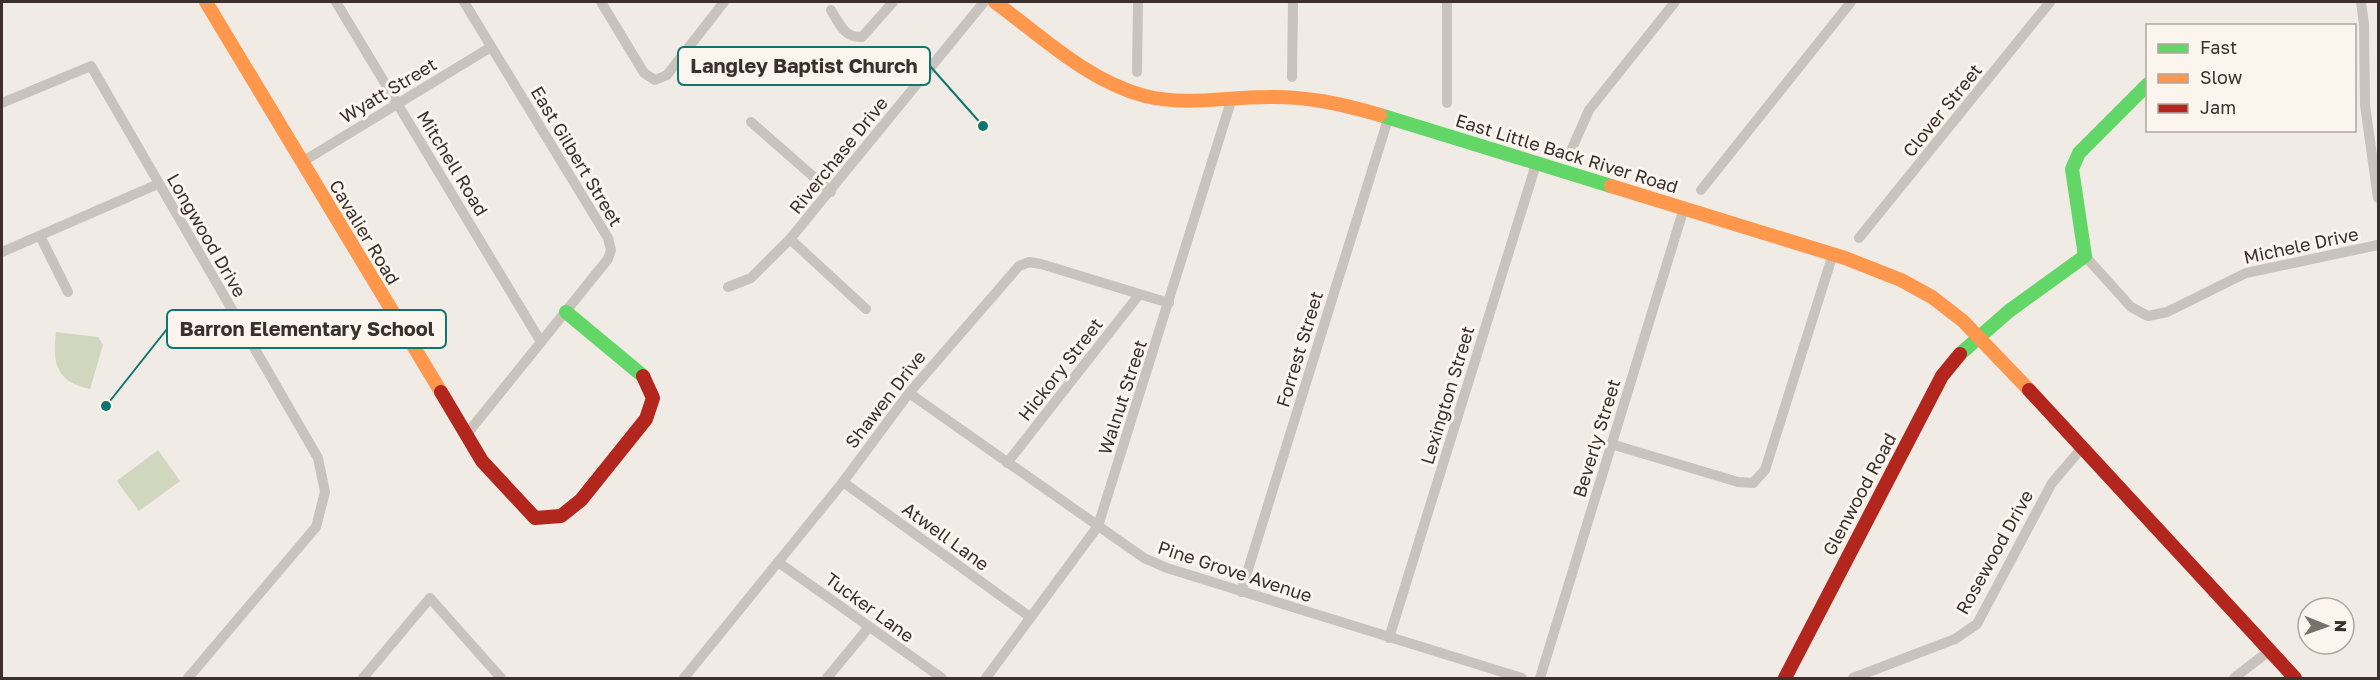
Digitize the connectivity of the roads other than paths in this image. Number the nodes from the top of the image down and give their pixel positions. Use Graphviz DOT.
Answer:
graph roads {
  1 [pos="206,2"];
  2 [pos="336,2"];
  3 [pos="464,2"];
  4 [pos="601,2"];
  5 [pos="724,2"];
  6 [pos="893,2"];
  7 [pos="984,2"];
  8 [pos="995,2"];
  9 [pos="1138,2"];
  10 [pos="1293,2"];
  11 [pos="1447,2"];
  12 [pos="1675,2"];
  13 [pos="1851,2"];
  14 [pos="2050,2"];
  15 [pos="2361,2"];
  16 [pos="831,10"];
  17 [pos="491,47"];
  18 [pos="1137,72"];
  19 [pos="1293,77"];
  20 [pos="2146,86"];
  21 [pos="1232,98"];
  22 [pos="2,103"];
  23 [pos="1447,103"];
  24 [pos="397,104"];
  25 [pos="1389,116"];
  26 [pos="752,122"];
  27 [pos="1570,153"];
  28 [pos="1537,161"];
  29 [pos="302,162"];
  30 [pos="158,184"];
  31 [pos="1701,190"];
  32 [pos="831,192"];
  33 [pos="2379,198"];
  34 [pos="1684,208"];
  35 [pos="40,236"];
  36 [pos="1859,238"];
  37 [pos="790,239"];
  38 [pos="2379,245"];
  39 [pos="2,252"];
  40 [pos="1833,254"];
  41 [pos="2085,256"];
  42 [pos="728,287"];
  43 [pos="68,292"];
  44 [pos="1138,296"];
  45 [pos="1169,303"];
  46 [pos="866,309"];
  47 [pos="566,312"];
  48 [pos="1978,336"];
  49 [pos="541,342"];
  50 [pos="909,393"];
  51 [pos="466,435"];
  52 [pos="1611,444"];
  53 [pos="2081,449"];
  54 [pos="1007,463"];
  55 [pos="843,482"];
  56 [pos="1098,526"];
  57 [pos="778,561"];
  58 [pos="1241,592"];
  59 [pos="1030,617"];
  60 [pos="868,627"];
  61 [pos="1389,638"];
  62 [pos="2269,651"];
  63 [pos="188,678"];
  64 [pos="363,678"];
  65 [pos="501,678"];
  66 [pos="684,678"];
  67 [pos="827,678"];
  68 [pos="942,678"];
  69 [pos="986,678"];
  70 [pos="1522,678"];
  71 [pos="1540,678"];
  72 [pos="1785,678"];
  73 [pos="1853,678"];
  74 [pos="2234,678"];
  75 [pos="2295,678"];
  1 -- 29 [label="street, Cavalier Road"];
  2 -- 24 [label="street, Mitchell Road"];
  3 -- 17 [label="street, East Gilbert Street"];
  4 -- 5 [label="street"];
  6 -- 16 [label="street"];
  7 -- 32 [label="street, Riverchase Drive"];
  8 -- 21 [label="street, East Little Back River Road"];
  9 -- 18 [label="street"];
  10 -- 19 [label="street"];
  11 -- 23 [label="street"];
  12 -- 27 [label="street"];
  13 -- 31 [label="street"];
  14 -- 36 [label="street, Clover Street"];
  15 -- 33 [label="street"];
  17 -- 24 [label="street, Wyatt Street"];
  17 -- 47 [label="street, East Gilbert Street"];
  20 -- 41 [label="street"];
  21 -- 25 [label="street, East Little Back River Road"];
  21 -- 45 [label="street, Walnut Street"];
  22 -- 30 [label="street, Longwood Drive"];
  24 -- 29 [label="street, Wyatt Street"];
  24 -- 49 [label="street, Mitchell Road"];
  25 -- 28 [label="street, East Little Back River Road"];
  25 -- 58 [label="street, Forrest Street"];
  26 -- 32 [label="street"];
  28 -- 34 [label="street, East Little Back River Road"];
  28 -- 61 [label="street, Lexington Street"];
  29 -- 51 [label="street, Cavalier Road"];
  30 -- 35 [label="street"];
  30 -- 63 [label="street, Longwood Drive"];
  32 -- 37 [label="street, Riverchase Drive"];
  34 -- 40 [label="street, East Little Back River Road"];
  34 -- 52 [label="street, Beverly Street"];
  35 -- 39 [label="street"];
  35 -- 43 [label="street"];
  37 -- 42 [label="street, Riverchase Drive"];
  37 -- 46 [label="street"];
  38 -- 41 [label="street, Michele Drive"];
  40 -- 48 [label="street, East Little Back River Road"];
  40 -- 52 [label="street"];
  41 -- 48 [label="street, Glenwood Road"];
  44 -- 45 [label="street, Shawen Drive"];
  44 -- 50 [label="street, Shawen Drive"];
  44 -- 54 [label="street, Hickory Street"];
  45 -- 56 [label="street, Walnut Street"];
  47 -- 49 [label="street, East Gilbert Street"];
  47 -- 51 [label="street, Cavalier Road"];
  48 -- 53 [label="street, East Little Back River Road"];
  48 -- 72 [label="street, Glenwood Road"];
  49 -- 51 [label="street, East Gilbert Street"];
  50 -- 54 [label="street, Pine Grove Avenue"];
  50 -- 55 [label="street, Shawen Drive"];
  52 -- 71 [label="street, Beverly Street"];
  53 -- 62 [label="street, East Little Back River Road"];
  53 -- 73 [label="street, Rosewood Drive"];
  54 -- 56 [label="street, Pine Grove Avenue"];
  55 -- 57 [label="street, Shawen Drive"];
  55 -- 59 [label="street, Atwell Lane"];
  56 -- 58 [label="street, Pine Grove Avenue"];
  56 -- 59 [label="street, Walnut Street"];
  57 -- 60 [label="street, Tucker Lane"];
  57 -- 66 [label="street, Shawen Drive"];
  58 -- 61 [label="street, Pine Grove Avenue"];
  59 -- 69 [label="street, Walnut Street"];
  60 -- 67 [label="street"];
  60 -- 68 [label="street, Tucker Lane"];
  61 -- 70 [label="street, Pine Grove Avenue"];
  62 -- 74 [label="street"];
  62 -- 75 [label="street"];
  64 -- 65 [label="street"];
}
